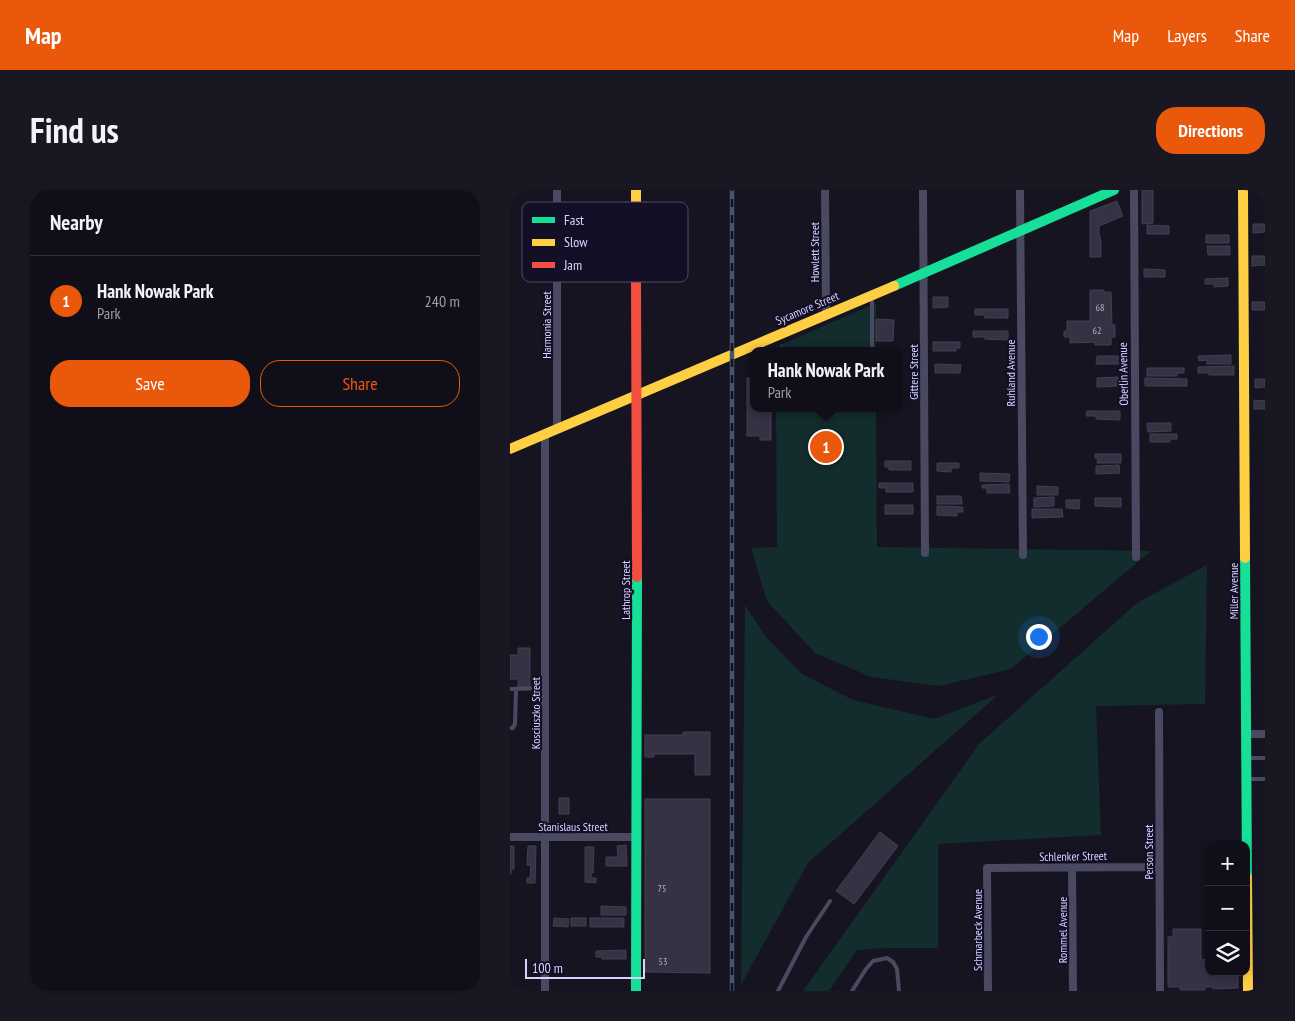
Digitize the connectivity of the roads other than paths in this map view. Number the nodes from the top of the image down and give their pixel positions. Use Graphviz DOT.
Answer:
graph roads {
  1 [pos="825,190"];
  2 [pos="923,190"];
  3 [pos="1020,190"];
  4 [pos="1114,190"];
  5 [pos="1134,190"];
  6 [pos="1242,190"];
  7 [pos="1021,231"];
  8 [pos="924,273"];
  9 [pos="557,282"];
  10 [pos="636,282"];
  11 [pos="872,294"];
  12 [pos="826,314"];
  13 [pos="872,347"];
  14 [pos="637,395"];
  15 [pos="557,429"];
  16 [pos="545,434"];
  17 [pos="510,449"];
  18 [pos="926,553"];
  19 [pos="1023,555"];
  20 [pos="1136,557"];
  21 [pos="546,688"];
  22 [pos="510,689"];
  23 [pos="516,689"];
  24 [pos="1159,712"];
  25 [pos="510,728"];
  26 [pos="1246,734"];
  27 [pos="1265,734"];
  28 [pos="1246,758"];
  29 [pos="1265,758"];
  30 [pos="1246,779"];
  31 [pos="1265,779"];
  32 [pos="545,837"];
  33 [pos="636,837"];
  34 [pos="510,838"];
  35 [pos="1159,867"];
  36 [pos="988,868"];
  37 [pos="1072,868"];
  38 [pos="830,902"];
  39 [pos="545,991"];
  40 [pos="636,991"];
  41 [pos="778,991"];
  42 [pos="852,991"];
  43 [pos="899,991"];
  44 [pos="988,991"];
  45 [pos="1074,991"];
  46 [pos="1160,991"];
  47 [pos="1248,991"];
  1 -- 12 [label="street, Howlett Street"];
  2 -- 8 [label="street, Gittere Street"];
  3 -- 7 [label="street, Ruhland Avenue"];
  4 -- 7 [label="street, Sycamore Street"];
  5 -- 20 [label="street, Oberlin Avenue"];
  6 -- 26 [label="street, Miller Avenue"];
  7 -- 8 [label="street, Sycamore Street"];
  7 -- 19 [label="street, Ruhland Avenue"];
  8 -- 11 [label="street, Sycamore Street"];
  8 -- 18 [label="street, Gittere Street"];
  9 -- 15 [label="street, Harmonia Street"];
  10 -- 14 [label="street, Lathrop Street"];
  11 -- 12 [label="street, Sycamore Street"];
  11 -- 13 [label="lane"];
  12 -- 14 [label="street, Sycamore Street"];
  14 -- 15 [label="street, Sycamore Street"];
  14 -- 33 [label="street, Lathrop Street"];
  15 -- 16 [label="street, Sycamore Street"];
  16 -- 17 [label="street, Sycamore Street"];
  16 -- 21 [label="street, Kosciuszko Street"];
  21 -- 23 [label="lane"];
  21 -- 32 [label="street, Kosciuszko Street"];
  22 -- 23 [label="lane"];
  23 -- 25 [label="lane"];
  24 -- 35 [label="street, Person Street"];
  26 -- 27 [label="street"];
  26 -- 28 [label="street, Miller Avenue"];
  28 -- 29 [label="lane"];
  28 -- 30 [label="street, Miller Avenue"];
  30 -- 31 [label="lane"];
  30 -- 47 [label="street, Miller Avenue"];
  32 -- 33 [label="street, Stanislaus Street"];
  32 -- 34 [label="street, Stanislaus Street"];
  32 -- 39 [label="street, Kosciuszko Street"];
  33 -- 40 [label="street, Lathrop Street"];
  35 -- 37 [label="street, Schlenker Street"];
  35 -- 46 [label="street, Person Street"];
  36 -- 37 [label="street, Schlenker Street"];
  36 -- 44 [label="street, Schmarbeck Avenue"];
  37 -- 45 [label="street, Rommel Avenue"];
  38 -- 41 [label="lane"];
  42 -- 43 [label="lane"];
}
